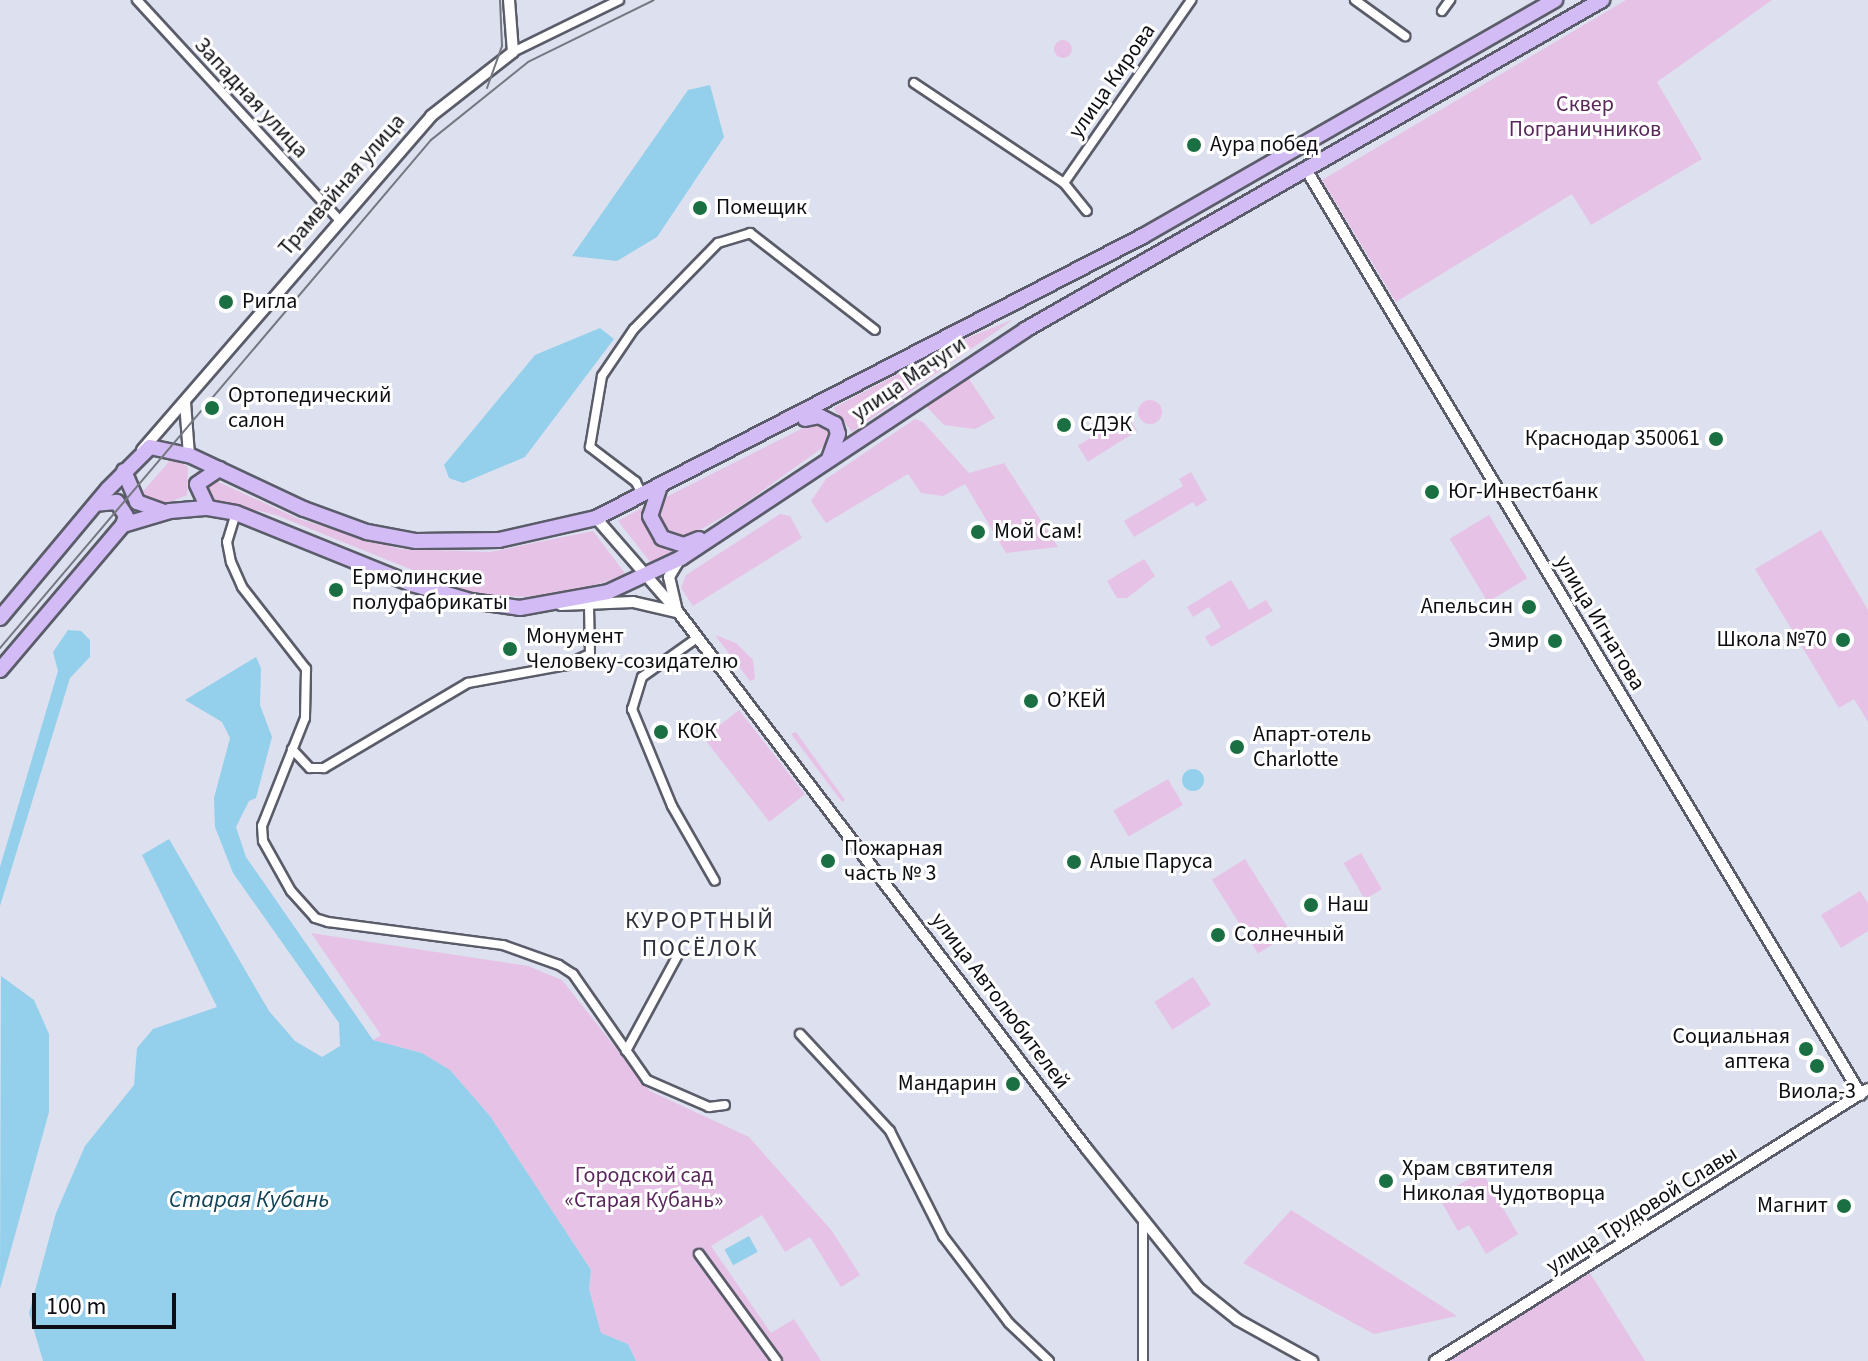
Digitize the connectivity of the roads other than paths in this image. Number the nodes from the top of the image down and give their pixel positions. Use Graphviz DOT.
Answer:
graph roads {
  1 [pos="137,0"];
  2 [pos="509,0"];
  3 [pos="619,0"];
  4 [pos="1191,0"];
  5 [pos="1355,0"];
  6 [pos="1450,0"];
  7 [pos="1555,0"];
  8 [pos="1602,0"];
  9 [pos="1442,11"];
  10 [pos="1405,36"];
  11 [pos="513,52"];
  12 [pos="914,83"];
  13 [pos="1307,171"];
  14 [pos="1064,183"];
  15 [pos="1087,211"];
  16 [pos="339,220"];
  17 [pos="875,330"];
  18 [pos="185,402"];
  19 [pos="780,426"];
  20 [pos="139,453"];
  21 [pos="189,455"];
  22 [pos="829,459"];
  23 [pos="219,469"];
  24 [pos="124,471"];
  25 [pos="659,489"];
  26 [pos="643,497"];
  27 [pos="96,504"];
  28 [pos="208,508"];
  29 [pos="170,511"];
  30 [pos="236,513"];
  31 [pos="596,518"];
  32 [pos="735,522"];
  33 [pos="123,525"];
  34 [pos="681,558"];
  35 [pos="648,576"];
  36 [pos="555,604"];
  37 [pos="589,607"];
  38 [pos="678,612"];
  39 [pos="0,618"];
  40 [pos="697,638"];
  41 [pos="0,670"];
  42 [pos="292,749"];
  43 [pos="715,881"];
  44 [pos="678,955"];
  45 [pos="800,1034"];
  46 [pos="626,1051"];
  47 [pos="1864,1092"];
  48 [pos="725,1105"];
  49 [pos="1143,1221"];
  50 [pos="699,1254"];
  51 [pos="777,1361"];
  52 [pos="1049,1361"];
  53 [pos="1143,1361"];
  54 [pos="1312,1361"];
  55 [pos="1435,1361"];
  1 -- 16 [label="street, Западная улица"];
  2 -- 11 [label="street"];
  3 -- 11 [label="street"];
  4 -- 14 [label="street, улица Кирова"];
  5 -- 10 [label="street"];
  6 -- 9 [label="street"];
  7 -- 19 [label="main road, улица Мачуги"];
  8 -- 13 [label="main road, улица Мачуги"];
  11 -- 16 [label="street, Трамвайная улица"];
  12 -- 14 [label="street"];
  13 -- 22 [label="main road, улица Мачуги"];
  13 -- 47 [label="street, улица Игнатова"];
  14 -- 15 [label="street"];
  16 -- 18 [label="street, Трамвайная улица"];
  17 -- 26 [label="street"];
  18 -- 20 [label="street, Трамвайная улица"];
  18 -- 21 [label="street"];
  19 -- 22 [label="main road"];
  19 -- 25 [label="main road, улица Мачуги"];
  20 -- 21 [label="main road, улица Мачуги"];
  20 -- 24 [label="main road, Трамвайная улица"];
  21 -- 23 [label="main road, улица Мачуги"];
  22 -- 32 [label="main road, улица Мачуги"];
  23 -- 28 [label="main road"];
  23 -- 31 [label="main road, улица Мачуги"];
  24 -- 27 [label="main road, Трамвайная улица"];
  24 -- 29 [label="main road"];
  25 -- 26 [label="main road, улица Мачуги"];
  25 -- 32 [label="main road"];
  26 -- 31 [label="main road, улица Мачуги"];
  27 -- 33 [label="main road"];
  27 -- 39 [label="main road, Трамвайная улица"];
  28 -- 29 [label="main road, улица Мачуги"];
  28 -- 30 [label="main road, улица Мачуги"];
  29 -- 33 [label="main road, улица Мачуги"];
  30 -- 36 [label="main road, улица Мачуги"];
  30 -- 42 [label="street"];
  31 -- 35 [label="street, улица Автолюбителей"];
  32 -- 34 [label="main road, улица Мачуги"];
  33 -- 41 [label="main road"];
  34 -- 35 [label="main road, улица Мачуги"];
  34 -- 38 [label="street"];
  35 -- 36 [label="main road, улица Мачуги"];
  35 -- 38 [label="street, улица Автолюбителей"];
  36 -- 37 [label="street"];
  37 -- 38 [label="street"];
  37 -- 42 [label="street"];
  38 -- 40 [label="street, улица Автолюбителей"];
  40 -- 43 [label="street"];
  40 -- 49 [label="street, улица Автолюбителей"];
  42 -- 46 [label="street"];
  44 -- 46 [label="street"];
  45 -- 52 [label="street"];
  46 -- 48 [label="street"];
  47 -- 55 [label="street, улица Трудовой Славы"];
  49 -- 53 [label="street"];
  49 -- 54 [label="street, улица Автолюбителей"];
  50 -- 51 [label="street"];
}
